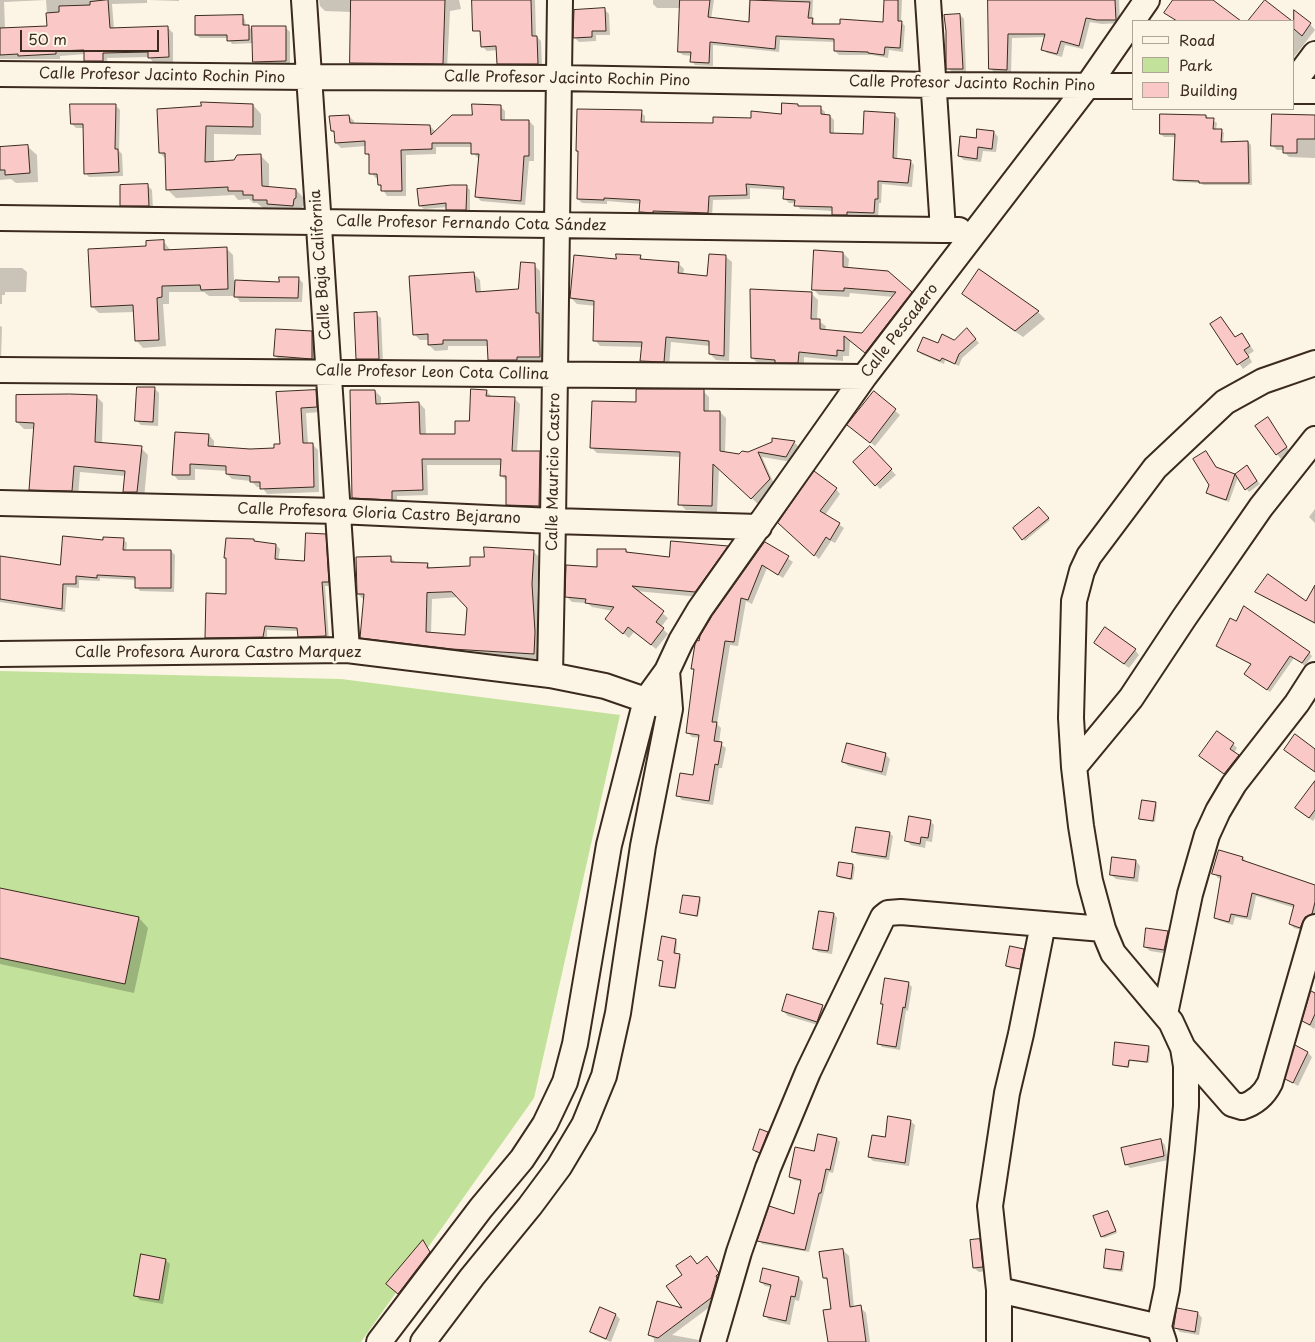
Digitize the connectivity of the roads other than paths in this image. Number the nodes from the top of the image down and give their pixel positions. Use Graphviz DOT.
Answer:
graph roads {
  1 [pos="304,0"];
  2 [pos="560,0"];
  3 [pos="928,0"];
  4 [pos="1147,0"];
  5 [pos="1134,9"];
  6 [pos="1315,54"];
  7 [pos="0,74"];
  8 [pos="309,77"];
  9 [pos="559,78"];
  10 [pos="1295,81"];
  11 [pos="933,85"];
  12 [pos="1088,85"];
  13 [pos="1132,86"];
  14 [pos="1295,91"];
  15 [pos="1315,91"];
  16 [pos="0,218"];
  17 [pos="318,222"];
  18 [pos="557,226"];
  19 [pos="943,230"];
  20 [pos="978,230"];
  21 [pos="1315,363"];
  22 [pos="0,370"];
  23 [pos="329,372"];
  24 [pos="555,374"];
  25 [pos="864,377"];
  26 [pos="1315,439"];
  27 [pos="0,503"];
  28 [pos="338,511"];
  29 [pos="553,521"];
  30 [pos="759,527"];
  31 [pos="347,650"];
  32 [pos="0,654"];
  33 [pos="667,671"];
  34 [pos="550,675"];
  35 [pos="1315,675"];
  36 [pos="646,700"];
  37 [pos="670,709"];
  38 [pos="1074,767"];
  39 [pos="1043,924"];
  40 [pos="1315,927"];
  41 [pos="1103,929"];
  42 [pos="1165,1014"];
  43 [pos="1183,1048"];
  44 [pos="448,1253"];
  45 [pos="472,1277"];
  46 [pos="999,1290"];
  47 [pos="1162,1335"];
  48 [pos="379,1342"];
  49 [pos="423,1342"];
  50 [pos="713,1342"];
  51 [pos="999,1342"];
  1 -- 8 [label="street, Calle Baja California"];
  2 -- 9 [label="street, Calle Mauricio Castro"];
  3 -- 11 [label="street"];
  4 -- 5 [label="street, Calle Pescadero"];
  5 -- 12 [label="street, Calle Pescadero"];
  6 -- 10 [label="street"];
  7 -- 8 [label="street, Calle Profesor Jacinto Rochin Pino"];
  8 -- 9 [label="street, Calle Profesor Jacinto Rochin Pino"];
  8 -- 17 [label="street, Calle Baja California"];
  9 -- 11 [label="street, Calle Profesor Jacinto Rochin Pino"];
  9 -- 18 [label="street, Calle Mauricio Castro"];
  11 -- 12 [label="street, Calle Profesor Jacinto Rochin Pino"];
  11 -- 19 [label="street"];
  12 -- 13 [label="street, Calle Profesor Jacinto Rochin Pino"];
  12 -- 20 [label="street, Calle Pescadero"];
  14 -- 15 [label="street"];
  16 -- 17 [label="street, Calle Profesor Fernando Cota Sández"];
  17 -- 18 [label="street, Calle Profesor Fernando Cota Sández"];
  17 -- 23 [label="street, Calle Baja California"];
  18 -- 19 [label="street, Calle Profesor Fernando Cota Sández"];
  18 -- 24 [label="street, Calle Mauricio Castro"];
  19 -- 20 [label="street, Calle Profesor Fernando Cota Sández"];
  20 -- 25 [label="street, Calle Pescadero"];
  21 -- 38 [label="street"];
  22 -- 23 [label="street, Calle Profesor Leon Cota Collina"];
  23 -- 24 [label="street, Calle Profesor Leon Cota Collina"];
  23 -- 28 [label="street, Calle Baja California"];
  24 -- 25 [label="street, Calle Profesor Leon Cota Collina"];
  24 -- 29 [label="street, Calle Mauricio Castro"];
  25 -- 30 [label="street, Calle Pescadero"];
  26 -- 38 [label="street"];
  27 -- 28 [label="street, Calle Profesora Gloria Castro Bejarano"];
  28 -- 29 [label="street, Calle Profesora Gloria Castro Bejarano"];
  28 -- 31 [label="street, Calle Baja California"];
  29 -- 30 [label="street, Calle Profesora Gloria Castro Bejarano"];
  29 -- 34 [label="street, Calle Mauricio Castro"];
  30 -- 33 [label="street, Calle Pescadero"];
  31 -- 32 [label="street, Calle Profesora Aurora Castro Marquez"];
  31 -- 34 [label="street, Calle Profesora Aurora Castro Marquez"];
  33 -- 36 [label="street, Calle Pescadero"];
  33 -- 37 [label="street"];
  34 -- 36 [label="street, Calle Profesora Aurora Castro Marquez"];
  35 -- 42 [label="street"];
  36 -- 37 [label="street, Calle Profesora Aurora Castro Marquez"];
  36 -- 44 [label="street"];
  37 -- 45 [label="street"];
  38 -- 41 [label="street"];
  39 -- 41 [label="street"];
  39 -- 46 [label="street"];
  39 -- 50 [label="street"];
  40 -- 43 [label="street"];
  41 -- 42 [label="street"];
  42 -- 43 [label="street"];
  43 -- 47 [label="street"];
  44 -- 45 [label="street"];
  44 -- 48 [label="street"];
  45 -- 49 [label="street"];
  46 -- 47 [label="street"];
  46 -- 51 [label="street"];
}
